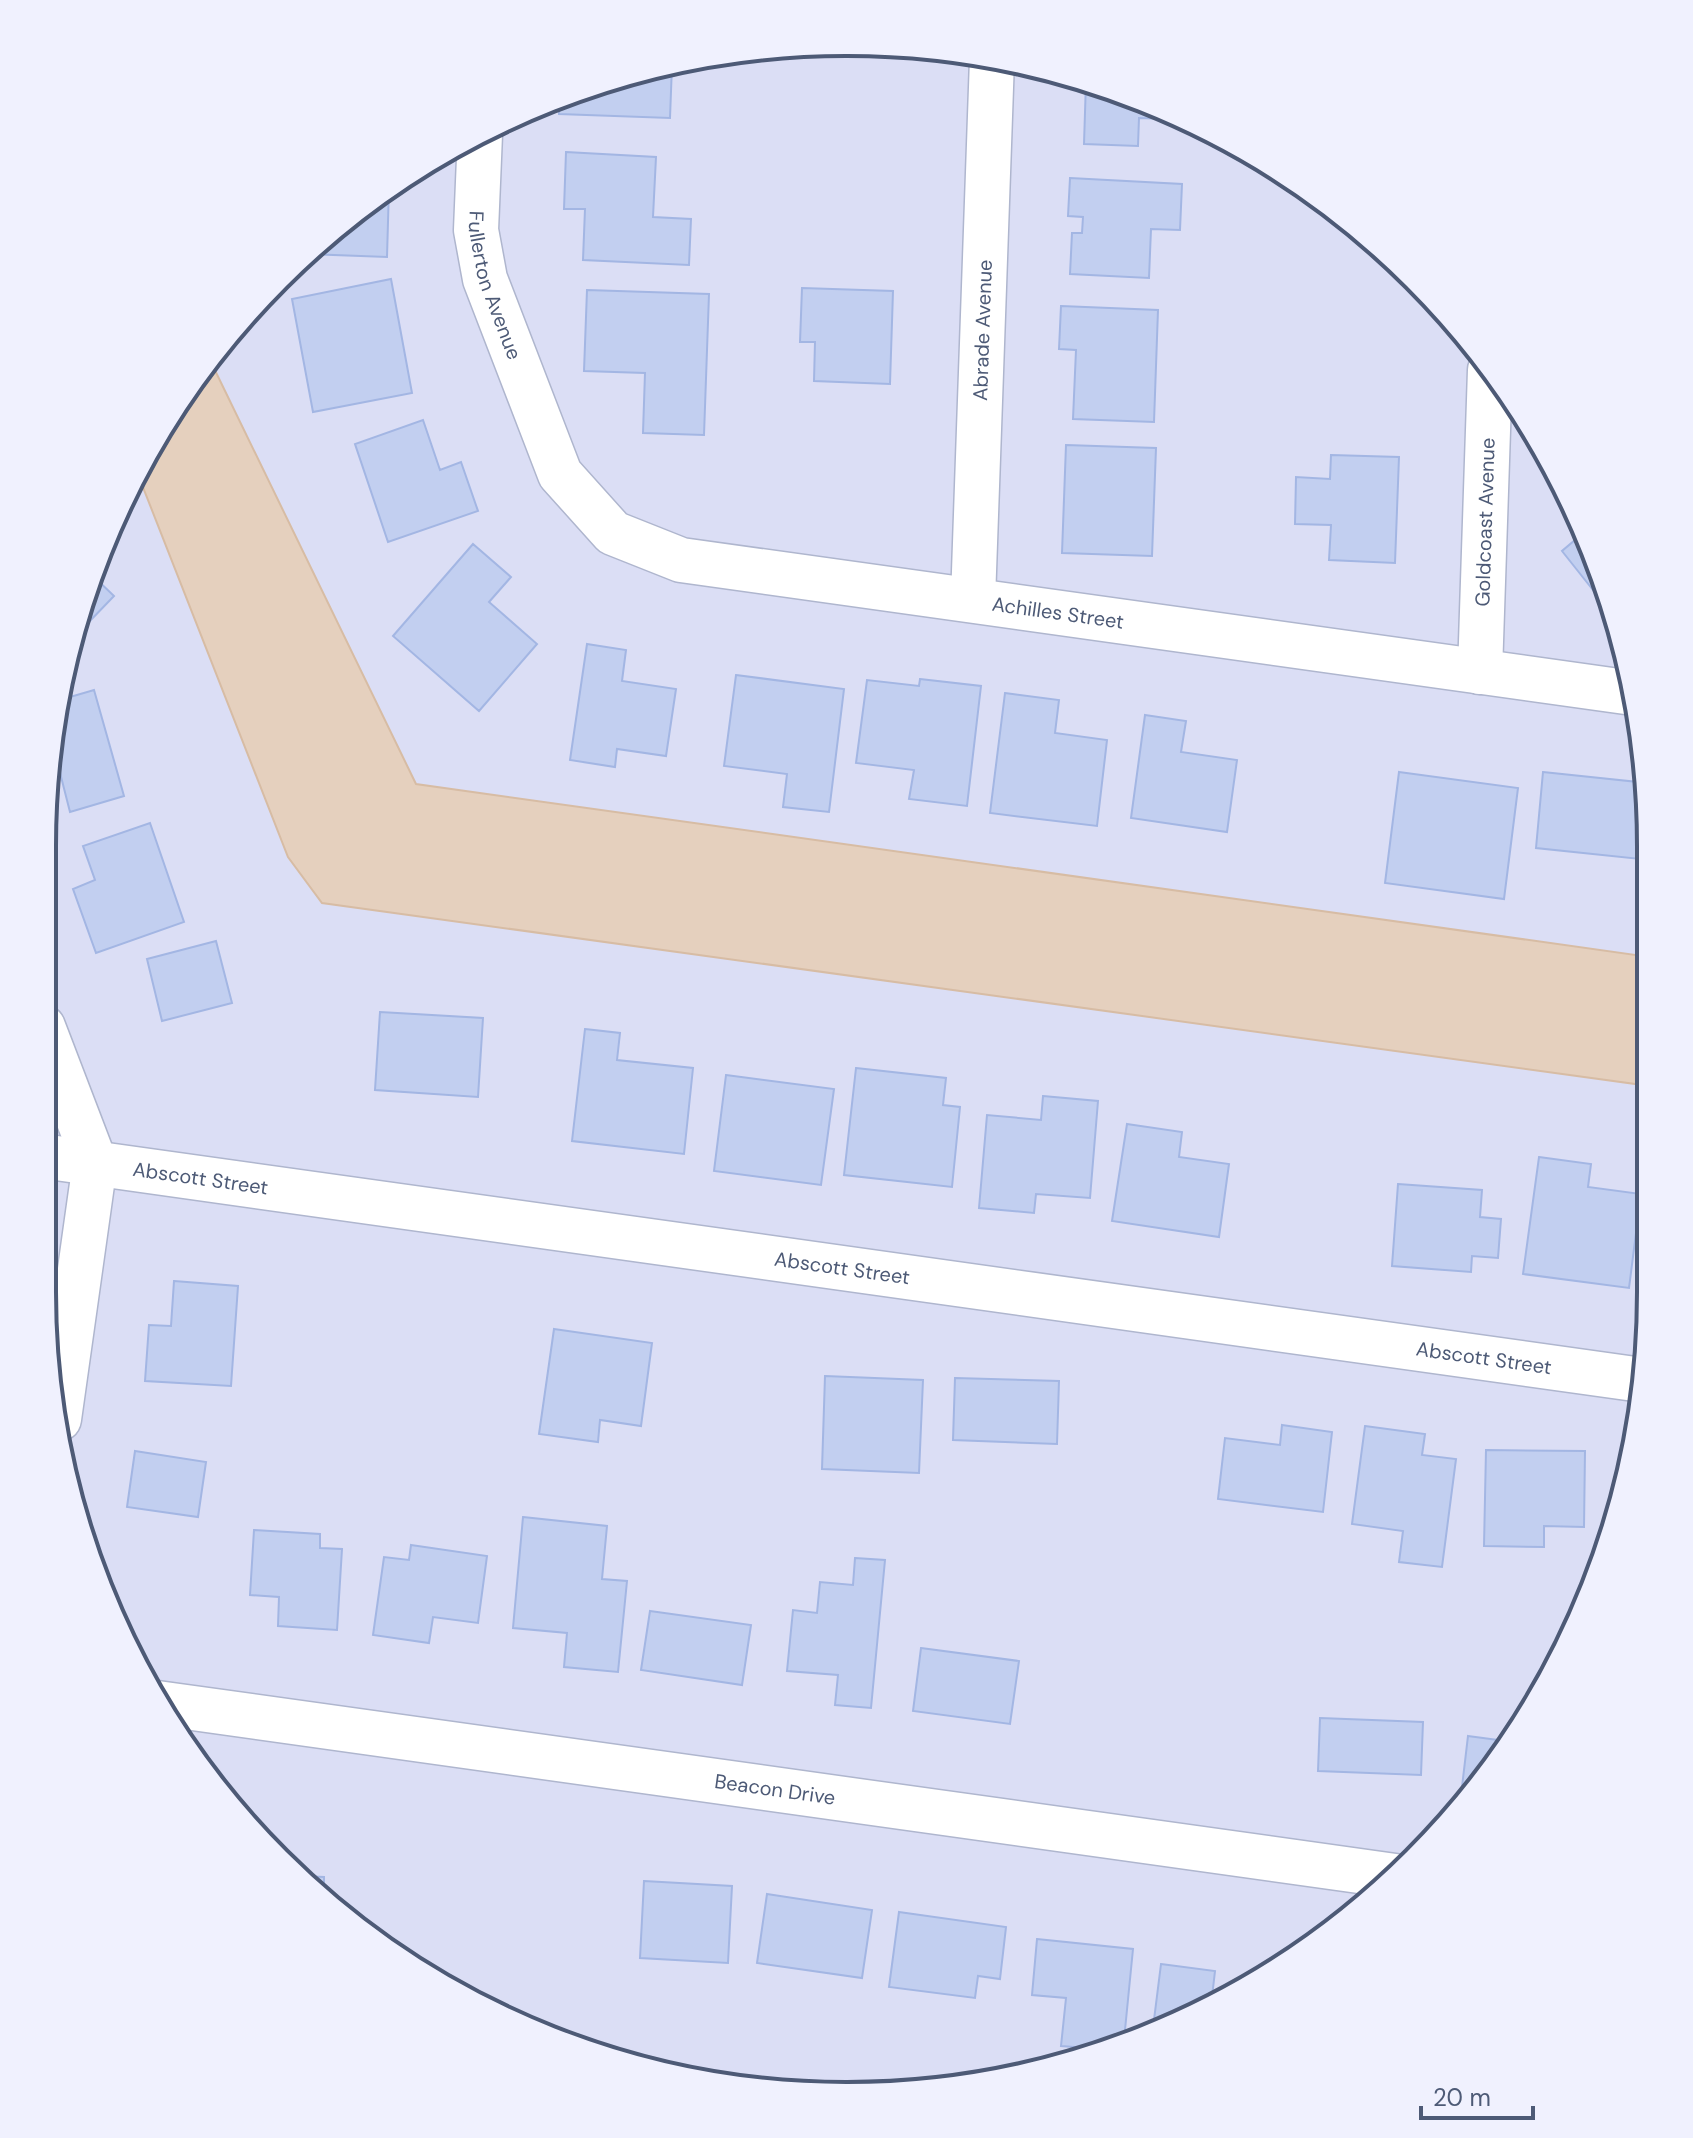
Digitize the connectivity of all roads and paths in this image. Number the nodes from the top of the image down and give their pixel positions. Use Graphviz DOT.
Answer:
graph roads {
  1 [pos="992,70"];
  2 [pos="479,147"];
  3 [pos="1489,387"];
  4 [pos="542,431"];
  5 [pos="973,600"];
  6 [pos="1480,672"];
  7 [pos="1622,691"];
  8 [pos="56,1061"];
  9 [pos="56,1158"];
  10 [pos="95,1163"];
  11 [pos="1632,1379"];
  12 [pos="63,1392"];
  13 [pos="173,1705"];
  14 [pos="1380,1874"];
  1 -- 5 [label="street, Abrade Avenue"];
  2 -- 4 [label="street, Fullerton Avenue"];
  3 -- 6 [label="street, Goldcoast Avenue"];
  4 -- 5 [label="street, Achilles Street"];
  5 -- 6 [label="street, Achilles Street"];
  6 -- 7 [label="street, Achilles Street"];
  8 -- 10 [label="street"];
  9 -- 10 [label="street, Abscott Street"];
  10 -- 11 [label="street, Abscott Street"];
  10 -- 12 [label="street"];
  13 -- 14 [label="street, Beacon Drive"];
}
